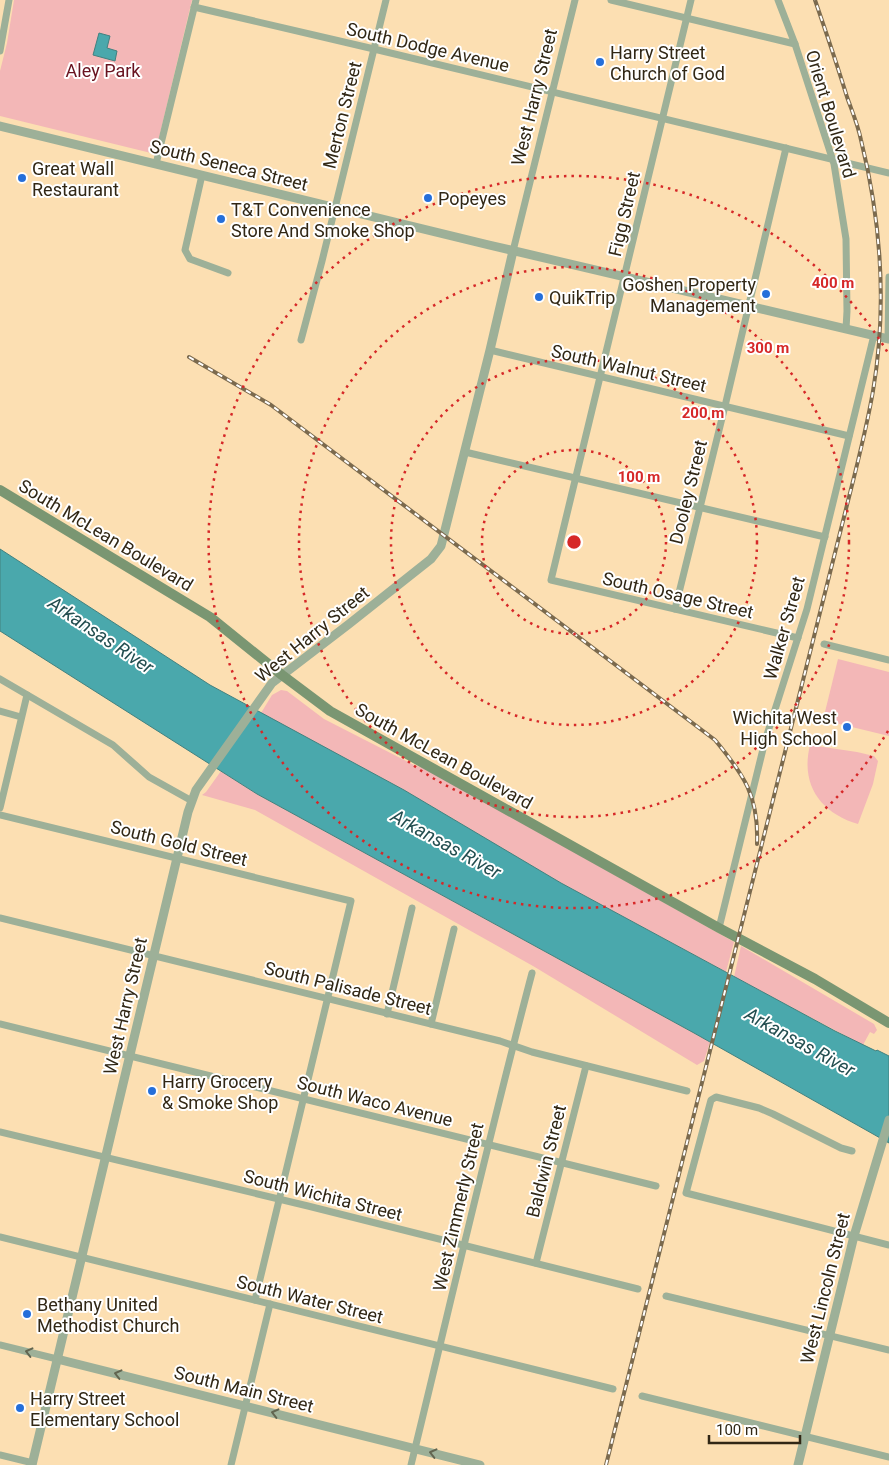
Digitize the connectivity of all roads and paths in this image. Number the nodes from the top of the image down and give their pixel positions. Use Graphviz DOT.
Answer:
graph roads {
  1 [pos="9,0"];
  2 [pos="386,0"];
  3 [pos="575,0"];
  4 [pos="611,0"];
  5 [pos="691,0"];
  6 [pos="778,0"];
  7 [pos="195,4"];
  8 [pos="686,18"];
  9 [pos="2,36"];
  10 [pos="795,44"];
  11 [pos="374,49"];
  12 [pos="0,51"];
  13 [pos="552,92"];
  14 [pos="662,118"];
  15 [pos="0,126"];
  16 [pos="786,148"];
  17 [pos="833,160"];
  18 [pos="156,164"];
  19 [pos="889,173"];
  20 [pos="202,175"];
  21 [pos="335,207"];
  22 [pos="513,250"];
  23 [pos="228,274"];
  24 [pos="625,277"];
  25 [pos="889,277"];
  26 [pos="748,306"];
  27 [pos="846,329"];
  28 [pos="874,335"];
  29 [pos="888,339"];
  30 [pos="300,340"];
  31 [pos="490,350"];
  32 [pos="600,376"];
  33 [pos="725,406"];
  34 [pos="850,436"];
  35 [pos="465,452"];
  36 [pos="575,478"];
  37 [pos="0,490"];
  38 [pos="700,508"];
  39 [pos="825,537"];
  40 [pos="551,580"];
  41 [pos="675,609"];
  42 [pos="798,638"];
  43 [pos="824,644"];
  44 [pos="889,660"];
  45 [pos="282,675"];
  46 [pos="0,679"];
  47 [pos="27,695"];
  48 [pos="0,711"];
  49 [pos="22,717"];
  50 [pos="192,801"];
  51 [pos="0,808"];
  52 [pos="0,815"];
  53 [pos="177,858"];
  54 [pos="412,908"];
  55 [pos="0,918"];
  56 [pos="719,928"];
  57 [pos="454,929"];
  58 [pos="154,956"];
  59 [pos="532,973"];
  60 [pos="328,999"];
  61 [pos="387,1014"];
  62 [pos="889,1022"];
  63 [pos="0,1024"];
  64 [pos="431,1024"];
  65 [pos="513,1046"];
  66 [pos="130,1056"];
  67 [pos="586,1066"];
  68 [pos="687,1091"];
  69 [pos="303,1099"];
  70 [pos="889,1120"];
  71 [pos="0,1132"];
  72 [pos="488,1144"];
  73 [pos="852,1151"];
  74 [pos="106,1157"];
  75 [pos="561,1162"];
  76 [pos="656,1186"];
  77 [pos="279,1199"];
  78 [pos="854,1236"];
  79 [pos="0,1237"];
  80 [pos="889,1244"];
  81 [pos="464,1246"];
  82 [pos="82,1257"];
  83 [pos="536,1263"];
  84 [pos="638,1289"];
  85 [pos="666,1296"];
  86 [pos="255,1300"];
  87 [pos="270,1304"];
  88 [pos="829,1336"];
  89 [pos="0,1345"];
  90 [pos="441,1347"];
  91 [pos="889,1350"];
  92 [pos="57,1359"];
  93 [pos="613,1389"];
  94 [pos="642,1396"];
  95 [pos="246,1406"];
  96 [pos="805,1436"];
  97 [pos="415,1448"];
  98 [pos="0,1455"];
  99 [pos="889,1457"];
  100 [pos="35,1464"];
  101 [pos="232,1465"];
  102 [pos="411,1465"];
  103 [pos="480,1465"];
  104 [pos="798,1465"];
  1 -- 9 [label="street"];
  2 -- 11 [label="street, Merton Street"];
  3 -- 13 [label="street, West Harry Street"];
  4 -- 8 [label="street"];
  5 -- 8 [label="street, Figg Street"];
  6 -- 10 [label="street, Orient Boulevard"];
  7 -- 11 [label="street, South Dodge Avenue"];
  7 -- 18 [label="street"];
  8 -- 10 [label="street"];
  8 -- 14 [label="street, Figg Street"];
  9 -- 12 [label="street"];
  10 -- 17 [label="street, Orient Boulevard"];
  11 -- 13 [label="street, South Dodge Avenue"];
  11 -- 21 [label="street, Merton Street"];
  13 -- 14 [label="street, South Dodge Avenue"];
  13 -- 22 [label="street, West Harry Street"];
  14 -- 16 [label="street, South Dodge Avenue"];
  14 -- 24 [label="street, Figg Street"];
  15 -- 18 [label="street, South Seneca Street"];
  16 -- 17 [label="street, South Dodge Avenue"];
  16 -- 26 [label="street, Dooley Street"];
  17 -- 19 [label="street, South Dodge Avenue"];
  17 -- 27 [label="street, Orient Boulevard"];
  18 -- 20 [label="street, South Seneca Street"];
  20 -- 21 [label="street, South Seneca Street"];
  20 -- 23 [label="street"];
  21 -- 22 [label="street, South Seneca Street"];
  21 -- 30 [label="street, Merton Street"];
  22 -- 24 [label="street, South Seneca Street"];
  22 -- 31 [label="street, West Harry Street"];
  24 -- 26 [label="street, South Seneca Street"];
  24 -- 32 [label="street, Figg Street"];
  25 -- 29 [label="street"];
  26 -- 27 [label="street, South Seneca Street"];
  26 -- 33 [label="street, Dooley Street"];
  27 -- 28 [label="street, South Seneca Street"];
  28 -- 29 [label="street, South Seneca Street"];
  28 -- 34 [label="street, Walker Street"];
  31 -- 32 [label="street, South Walnut Street"];
  31 -- 35 [label="street, West Harry Street"];
  32 -- 33 [label="street, South Walnut Street"];
  32 -- 36 [label="street, Figg Street"];
  33 -- 34 [label="street, South Walnut Street"];
  33 -- 38 [label="street, Dooley Street"];
  34 -- 39 [label="street, Walker Street"];
  35 -- 36 [label="street"];
  35 -- 45 [label="street, West Harry Street"];
  36 -- 38 [label="street"];
  36 -- 40 [label="street, Figg Street"];
  37 -- 45 [label="main road, South McLean Boulevard"];
  38 -- 39 [label="street"];
  38 -- 41 [label="street, Dooley Street"];
  39 -- 42 [label="street, Walker Street"];
  40 -- 41 [label="street, South Osage Street"];
  41 -- 42 [label="street, South Osage Street"];
  42 -- 56 [label="street, Walker Street"];
  43 -- 44 [label="street"];
  45 -- 50 [label="street, West Harry Street"];
  45 -- 56 [label="main road, South McLean Boulevard"];
  46 -- 47 [label="street"];
  47 -- 49 [label="street"];
  47 -- 50 [label="street"];
  48 -- 49 [label="street"];
  49 -- 51 [label="street"];
  50 -- 53 [label="street, West Harry Street"];
  52 -- 53 [label="street, South Gold Street"];
  53 -- 58 [label="street, West Harry Street"];
  53 -- 60 [label="street, South Gold Street"];
  54 -- 61 [label="street"];
  55 -- 58 [label="street, South Palisade Street"];
  56 -- 62 [label="main road, South McLean Boulevard"];
  57 -- 64 [label="street"];
  58 -- 60 [label="street, South Palisade Street"];
  58 -- 66 [label="street, West Harry Street"];
  59 -- 65 [label="street, West Zimmerly Street"];
  60 -- 61 [label="street, South Palisade Street"];
  60 -- 69 [label="street"];
  61 -- 64 [label="street, South Palisade Street"];
  63 -- 66 [label="street, South Waco Avenue"];
  64 -- 65 [label="street, South Palisade Street"];
  65 -- 67 [label="street, South Palisade Street"];
  65 -- 72 [label="street, West Zimmerly Street"];
  66 -- 69 [label="street, South Waco Avenue"];
  66 -- 74 [label="street, West Harry Street"];
  67 -- 68 [label="street, South Palisade Street"];
  67 -- 75 [label="street, Baldwin Street"];
  69 -- 72 [label="street, South Waco Avenue"];
  69 -- 77 [label="street"];
  70 -- 78 [label="street, West Lincoln Street"];
  71 -- 74 [label="street, South Wichita Street"];
  72 -- 75 [label="street, South Waco Avenue"];
  72 -- 81 [label="street, West Zimmerly Street"];
  73 -- 78 [label="street"];
  74 -- 77 [label="street, South Wichita Street"];
  74 -- 82 [label="street, West Harry Street"];
  75 -- 76 [label="street, South Waco Avenue"];
  75 -- 83 [label="street, Baldwin Street"];
  77 -- 81 [label="street, South Wichita Street"];
  77 -- 86 [label="street"];
  78 -- 80 [label="street"];
  78 -- 88 [label="street, West Lincoln Street"];
  79 -- 82 [label="street, South Water Street"];
  81 -- 83 [label="street, South Wichita Street"];
  81 -- 90 [label="street, West Zimmerly Street"];
  82 -- 86 [label="street, South Water Street"];
  82 -- 92 [label="street, West Harry Street"];
  83 -- 84 [label="street, South Wichita Street"];
  85 -- 88 [label="street"];
  86 -- 87 [label="street, South Water Street"];
  87 -- 90 [label="street, South Water Street"];
  87 -- 95 [label="street"];
  88 -- 91 [label="street"];
  88 -- 96 [label="street, West Lincoln Street"];
  92 -- 89 [label="street, South Main Street, one-way"];
  90 -- 93 [label="street, South Water Street"];
  90 -- 97 [label="street, West Zimmerly Street"];
  95 -- 92 [label="street, South Main Street, one-way"];
  92 -- 100 [label="street, West Harry Street"];
  94 -- 96 [label="street"];
  97 -- 95 [label="street, South Main Street, one-way"];
  95 -- 101 [label="street"];
  96 -- 99 [label="street"];
  96 -- 104 [label="street, West Lincoln Street"];
  97 -- 102 [label="street, West Zimmerly Street"];
  103 -- 97 [label="street, South Main Street, one-way"];
  98 -- 100 [label="street"];
}
